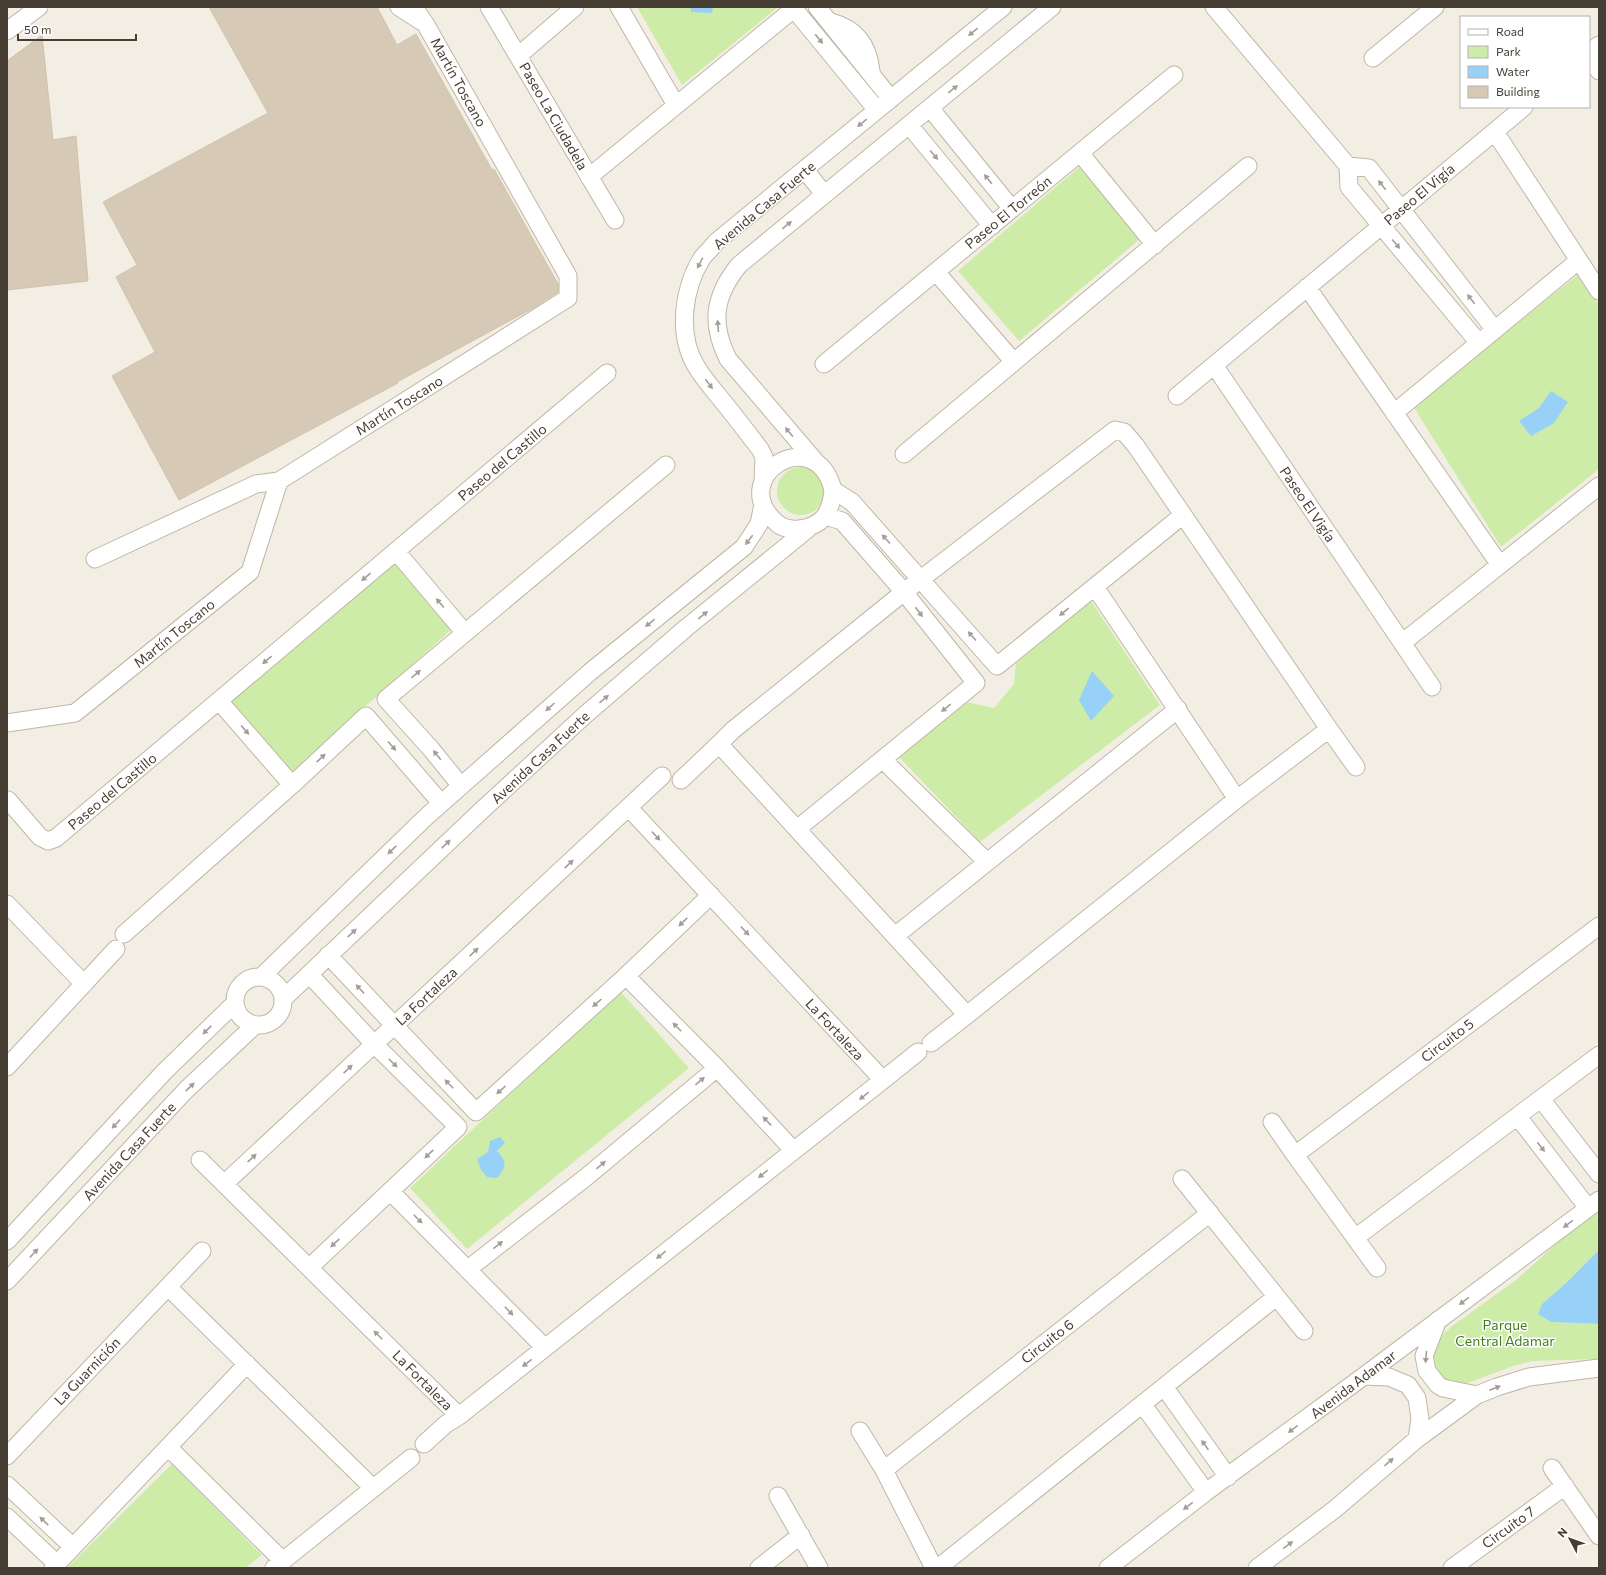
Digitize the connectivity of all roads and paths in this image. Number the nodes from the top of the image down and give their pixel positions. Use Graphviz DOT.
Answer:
graph roads {
  1 [pos="39,7"];
  2 [pos="399,7"];
  3 [pos="414,7"];
  4 [pos="489,7"];
  5 [pos="575,7"];
  6 [pos="619,7"];
  7 [pos="816,7"];
  8 [pos="1003,7"];
  9 [pos="1052,7"];
  10 [pos="1214,7"];
  11 [pos="1434,7"];
  12 [pos="795,8"];
  13 [pos="426,25"];
  14 [pos="7,31"];
  15 [pos="1599,45"];
  16 [pos="1590,54"];
  17 [pos="518,56"];
  18 [pos="1590,57"];
  19 [pos="1373,58"];
  20 [pos="1599,71"];
  21 [pos="1174,75"];
  22 [pos="891,99"];
  23 [pos="676,106"];
  24 [pos="930,108"];
  25 [pos="1523,108"];
  26 [pos="877,110"];
  27 [pos="909,125"];
  28 [pos="1495,132"];
  29 [pos="1080,153"];
  30 [pos="1248,166"];
  31 [pos="1348,166"];
  32 [pos="804,170"];
  33 [pos="589,177"];
  34 [pos="824,194"];
  35 [pos="1012,209"];
  36 [pos="1401,209"];
  37 [pos="615,220"];
  38 [pos="992,226"];
  39 [pos="1382,226"];
  40 [pos="1155,244"];
  41 [pos="1578,261"];
  42 [pos="936,272"];
  43 [pos="1307,287"];
  44 [pos="1599,291"];
  45 [pos="1495,330"];
  46 [pos="1479,343"];
  47 [pos="1014,362"];
  48 [pos="824,364"];
  49 [pos="1214,365"];
  50 [pos="607,373"];
  51 [pos="1177,396"];
  52 [pos="1394,413"];
  53 [pos="904,454"];
  54 [pos="814,461"];
  55 [pos="666,464"];
  56 [pos="279,481"];
  57 [pos="762,483"];
  58 [pos="1599,486"];
  59 [pos="834,490"];
  60 [pos="763,504"];
  61 [pos="1183,515"];
  62 [pos="825,516"];
  63 [pos="808,528"];
  64 [pos="396,551"];
  65 [pos="95,559"];
  66 [pos="1500,565"];
  67 [pos="922,579"];
  68 [pos="1095,587"];
  69 [pos="904,592"];
  70 [pos="465,633"];
  71 [pos="1402,643"];
  72 [pos="1432,687"];
  73 [pos="220,701"];
  74 [pos="1178,709"];
  75 [pos="7,723"];
  76 [pos="1329,729"];
  77 [pos="719,744"];
  78 [pos="883,760"];
  79 [pos="1356,767"];
  80 [pos="662,776"];
  81 [pos="680,780"];
  82 [pos="292,784"];
  83 [pos="461,786"];
  84 [pos="1237,799"];
  85 [pos="8,800"];
  86 [pos="442,803"];
  87 [pos="629,808"];
  88 [pos="797,829"];
  89 [pos="987,862"];
  90 [pos="711,894"];
  91 [pos="7,904"];
  92 [pos="1599,926"];
  93 [pos="895,936"];
  94 [pos="328,955"];
  95 [pos="308,974"];
  96 [pos="626,976"];
  97 [pos="261,977"];
  98 [pos="84,984"];
  99 [pos="283,999"];
  100 [pos="234,1003"];
  101 [pos="967,1015"];
  102 [pos="254,1026"];
  103 [pos="394,1026"];
  104 [pos="374,1044"];
  105 [pos="1599,1055"];
  106 [pos="7,1066"];
  107 [pos="717,1068"];
  108 [pos="883,1080"];
  109 [pos="1541,1099"];
  110 [pos="1518,1117"];
  111 [pos="1272,1122"];
  112 [pos="793,1150"];
  113 [pos="1295,1155"];
  114 [pos="200,1160"];
  115 [pos="1599,1174"];
  116 [pos="1182,1179"];
  117 [pos="224,1184"];
  118 [pos="390,1191"];
  119 [pos="1594,1204"];
  120 [pos="1210,1213"];
  121 [pos="1355,1238"];
  122 [pos="7,1241"];
  123 [pos="202,1251"];
  124 [pos="309,1268"];
  125 [pos="1377,1268"];
  126 [pos="468,1269"];
  127 [pos="7,1281"];
  128 [pos="168,1287"];
  129 [pos="1276,1297"];
  130 [pos="1438,1320"];
  131 [pos="1304,1331"];
  132 [pos="545,1348"];
  133 [pos="247,1364"];
  134 [pos="1596,1370"];
  135 [pos="1364,1376"];
  136 [pos="1165,1388"];
  137 [pos="1477,1395"];
  138 [pos="1143,1404"];
  139 [pos="459,1416"];
  140 [pos="860,1431"];
  141 [pos="1417,1439"];
  142 [pos="424,1444"];
  143 [pos="168,1448"];
  144 [pos="7,1456"];
  145 [pos="411,1458"];
  146 [pos="1552,1468"];
  147 [pos="884,1470"];
  148 [pos="1228,1477"];
  149 [pos="7,1485"];
  150 [pos="1565,1486"];
  151 [pos="373,1488"];
  152 [pos="1206,1492"];
  153 [pos="778,1496"];
  154 [pos="7,1517"];
  155 [pos="801,1535"];
  156 [pos="1599,1536"];
  157 [pos="73,1547"];
  158 [pos="278,1564"];
  159 [pos="55,1566"];
  160 [pos="1263,1566"];
  161 [pos="759,1568"];
  162 [pos="818,1568"];
  163 [pos="934,1568"];
  164 [pos="938,1568"];
  165 [pos="1108,1568"];
  166 [pos="1452,1568"];
  1 -- 14 [label="street"];
  2 -- 13 [label="street"];
  3 -- 13 [label="street, Martín Toscano"];
  4 -- 17 [label="street, Paseo La Ciudadela"];
  5 -- 17 [label="street, Paseo La Ciudadela"];
  6 -- 23 [label="street"];
  7 -- 22 [label="street"];
  8 -- 22 [label="street, Avenida Casa Fuerte, one-way"];
  24 -- 9 [label="street, one-way"];
  10 -- 31 [label="street"];
  11 -- 19 [label="street"];
  12 -- 23 [label="street, Paseo La Ciudadela"];
  12 -- 26 [label="street, one-way"];
  13 -- 56 [label="street, Martín Toscano"];
  15 -- 16 [label="street"];
  17 -- 33 [label="street, Paseo La Ciudadela"];
  18 -- 20 [label="street"];
  21 -- 29 [label="street, Paseo El Torreón"];
  22 -- 26 [label="street, Avenida Casa Fuerte"];
  23 -- 33 [label="street, Paseo La Ciudadela"];
  24 -- 27 [label="street"];
  35 -- 24 [label="street, one-way"];
  25 -- 28 [label="street, Paseo El Vigía"];
  26 -- 32 [label="street, Avenida Casa Fuerte, one-way"];
  27 -- 34 [label="street"];
  27 -- 38 [label="street, one-way"];
  28 -- 36 [label="street, Paseo El Vigía"];
  28 -- 41 [label="street"];
  29 -- 35 [label="street, Paseo El Torreón"];
  29 -- 40 [label="street"];
  30 -- 40 [label="street"];
  36 -- 31 [label="street, one-way"];
  31 -- 39 [label="street"];
  32 -- 34 [label="street"];
  32 -- 57 [label="street, Avenida Casa Fuerte, one-way"];
  33 -- 37 [label="street, Paseo La Ciudadela"];
  54 -- 34 [label="street, one-way"];
  35 -- 38 [label="street, Paseo El Torreón"];
  36 -- 39 [label="street, Paseo El Vigía"];
  45 -- 36 [label="street, one-way"];
  38 -- 42 [label="street, Paseo El Torreón"];
  39 -- 43 [label="street, Paseo El Vigía"];
  39 -- 46 [label="street, one-way"];
  40 -- 47 [label="street"];
  41 -- 44 [label="street"];
  41 -- 45 [label="street"];
  42 -- 47 [label="street"];
  42 -- 48 [label="street, Paseo El Torreón"];
  43 -- 49 [label="street, Paseo El Vigía"];
  43 -- 52 [label="street"];
  45 -- 46 [label="street"];
  46 -- 52 [label="street"];
  47 -- 53 [label="street"];
  49 -- 51 [label="street, Paseo El Vigía"];
  49 -- 71 [label="street, Paseo El Vigía"];
  50 -- 64 [label="street, Paseo del Castillo"];
  52 -- 66 [label="street"];
  54 -- 57 [label="street"];
  54 -- 59 [label="street"];
  55 -- 70 [label="street"];
  56 -- 65 [label="street"];
  56 -- 75 [label="street, Martín Toscano"];
  57 -- 60 [label="street"];
  58 -- 66 [label="street"];
  59 -- 62 [label="street"];
  67 -- 59 [label="street, one-way"];
  60 -- 63 [label="street"];
  60 -- 83 [label="street, Avenida Casa Fuerte, one-way"];
  61 -- 67 [label="street"];
  61 -- 68 [label="street"];
  61 -- 76 [label="street"];
  62 -- 63 [label="street"];
  62 -- 69 [label="street"];
  94 -- 63 [label="street, Avenida Casa Fuerte, one-way"];
  70 -- 64 [label="street, one-way"];
  64 -- 73 [label="street, Paseo del Castillo, one-way"];
  66 -- 71 [label="street"];
  68 -- 67 [label="street, one-way"];
  67 -- 69 [label="street"];
  68 -- 74 [label="street"];
  69 -- 77 [label="street"];
  69 -- 78 [label="street, one-way"];
  83 -- 70 [label="street, one-way"];
  71 -- 72 [label="street, Paseo El Vigía"];
  73 -- 82 [label="street, one-way"];
  73 -- 85 [label="street, Paseo del Castillo"];
  74 -- 84 [label="street"];
  74 -- 89 [label="street"];
  76 -- 79 [label="street"];
  76 -- 84 [label="street"];
  77 -- 81 [label="street"];
  77 -- 88 [label="street"];
  78 -- 88 [label="street"];
  78 -- 89 [label="street"];
  80 -- 87 [label="street, La Fortaleza"];
  82 -- 86 [label="street, one-way"];
  82 -- 98 [label="street"];
  83 -- 86 [label="street, Avenida Casa Fuerte"];
  84 -- 101 [label="street"];
  86 -- 97 [label="street, Avenida Casa Fuerte, one-way"];
  87 -- 90 [label="street, La Fortaleza, one-way"];
  103 -- 87 [label="street, La Fortaleza, one-way"];
  88 -- 93 [label="street"];
  89 -- 93 [label="street"];
  90 -- 96 [label="street, one-way"];
  90 -- 108 [label="street, La Fortaleza, one-way"];
  91 -- 98 [label="street"];
  92 -- 113 [label="street, Circuito 5"];
  93 -- 101 [label="street"];
  94 -- 95 [label="street, Avenida Casa Fuerte"];
  103 -- 94 [label="street, one-way"];
  95 -- 99 [label="street, Avenida Casa Fuerte"];
  95 -- 104 [label="street"];
  96 -- 103 [label="street, one-way"];
  107 -- 96 [label="street, one-way"];
  97 -- 99 [label="street"];
  97 -- 100 [label="street"];
  98 -- 106 [label="street"];
  99 -- 102 [label="street"];
  100 -- 102 [label="street"];
  100 -- 122 [label="street, Avenida Casa Fuerte, one-way"];
  101 -- 108 [label="street"];
  127 -- 102 [label="street, Avenida Casa Fuerte, one-way"];
  103 -- 104 [label="street, La Fortaleza"];
  117 -- 104 [label="street, La Fortaleza, one-way"];
  104 -- 118 [label="street, one-way"];
  105 -- 109 [label="street"];
  112 -- 107 [label="street, one-way"];
  126 -- 107 [label="street, one-way"];
  108 -- 112 [label="street, La Fortaleza, one-way"];
  109 -- 110 [label="street"];
  109 -- 115 [label="street"];
  110 -- 119 [label="street, one-way"];
  110 -- 121 [label="street"];
  111 -- 113 [label="street"];
  112 -- 132 [label="street, La Fortaleza, one-way"];
  113 -- 121 [label="street"];
  114 -- 117 [label="street, La Fortaleza"];
  116 -- 120 [label="street"];
  117 -- 124 [label="street, La Fortaleza"];
  118 -- 124 [label="street, one-way"];
  118 -- 126 [label="street, one-way"];
  119 -- 130 [label="street, Avenida Adamar, one-way"];
  120 -- 129 [label="street"];
  120 -- 147 [label="street, Circuito 6"];
  121 -- 125 [label="street"];
  123 -- 128 [label="street, La Guarnición"];
  139 -- 124 [label="street, La Fortaleza, one-way"];
  126 -- 132 [label="street, one-way"];
  128 -- 133 [label="street"];
  128 -- 144 [label="street, La Guarnición"];
  129 -- 131 [label="street"];
  129 -- 136 [label="street"];
  130 -- 135 [label="street, Avenida Adamar"];
  130 -- 137 [label="street, one-way"];
  132 -- 139 [label="street, La Fortaleza, one-way"];
  133 -- 143 [label="street"];
  133 -- 151 [label="street"];
  137 -- 134 [label="street, one-way"];
  135 -- 141 [label="street"];
  135 -- 148 [label="street, Avenida Adamar, one-way"];
  136 -- 138 [label="street"];
  148 -- 136 [label="street, one-way"];
  137 -- 141 [label="street"];
  138 -- 152 [label="street"];
  138 -- 164 [label="street"];
  139 -- 142 [label="street"];
  140 -- 147 [label="street"];
  160 -- 141 [label="street, one-way"];
  143 -- 157 [label="street"];
  143 -- 158 [label="street"];
  145 -- 151 [label="street"];
  146 -- 150 [label="street"];
  147 -- 163 [label="street"];
  148 -- 152 [label="street, Avenida Adamar"];
  157 -- 149 [label="street, one-way"];
  150 -- 156 [label="street"];
  150 -- 166 [label="street, Circuito 7"];
  151 -- 158 [label="street"];
  152 -- 165 [label="street, Avenida Adamar, one-way"];
  153 -- 155 [label="street"];
  154 -- 159 [label="street"];
  155 -- 161 [label="street"];
  155 -- 162 [label="street"];
  157 -- 159 [label="street"];
}
